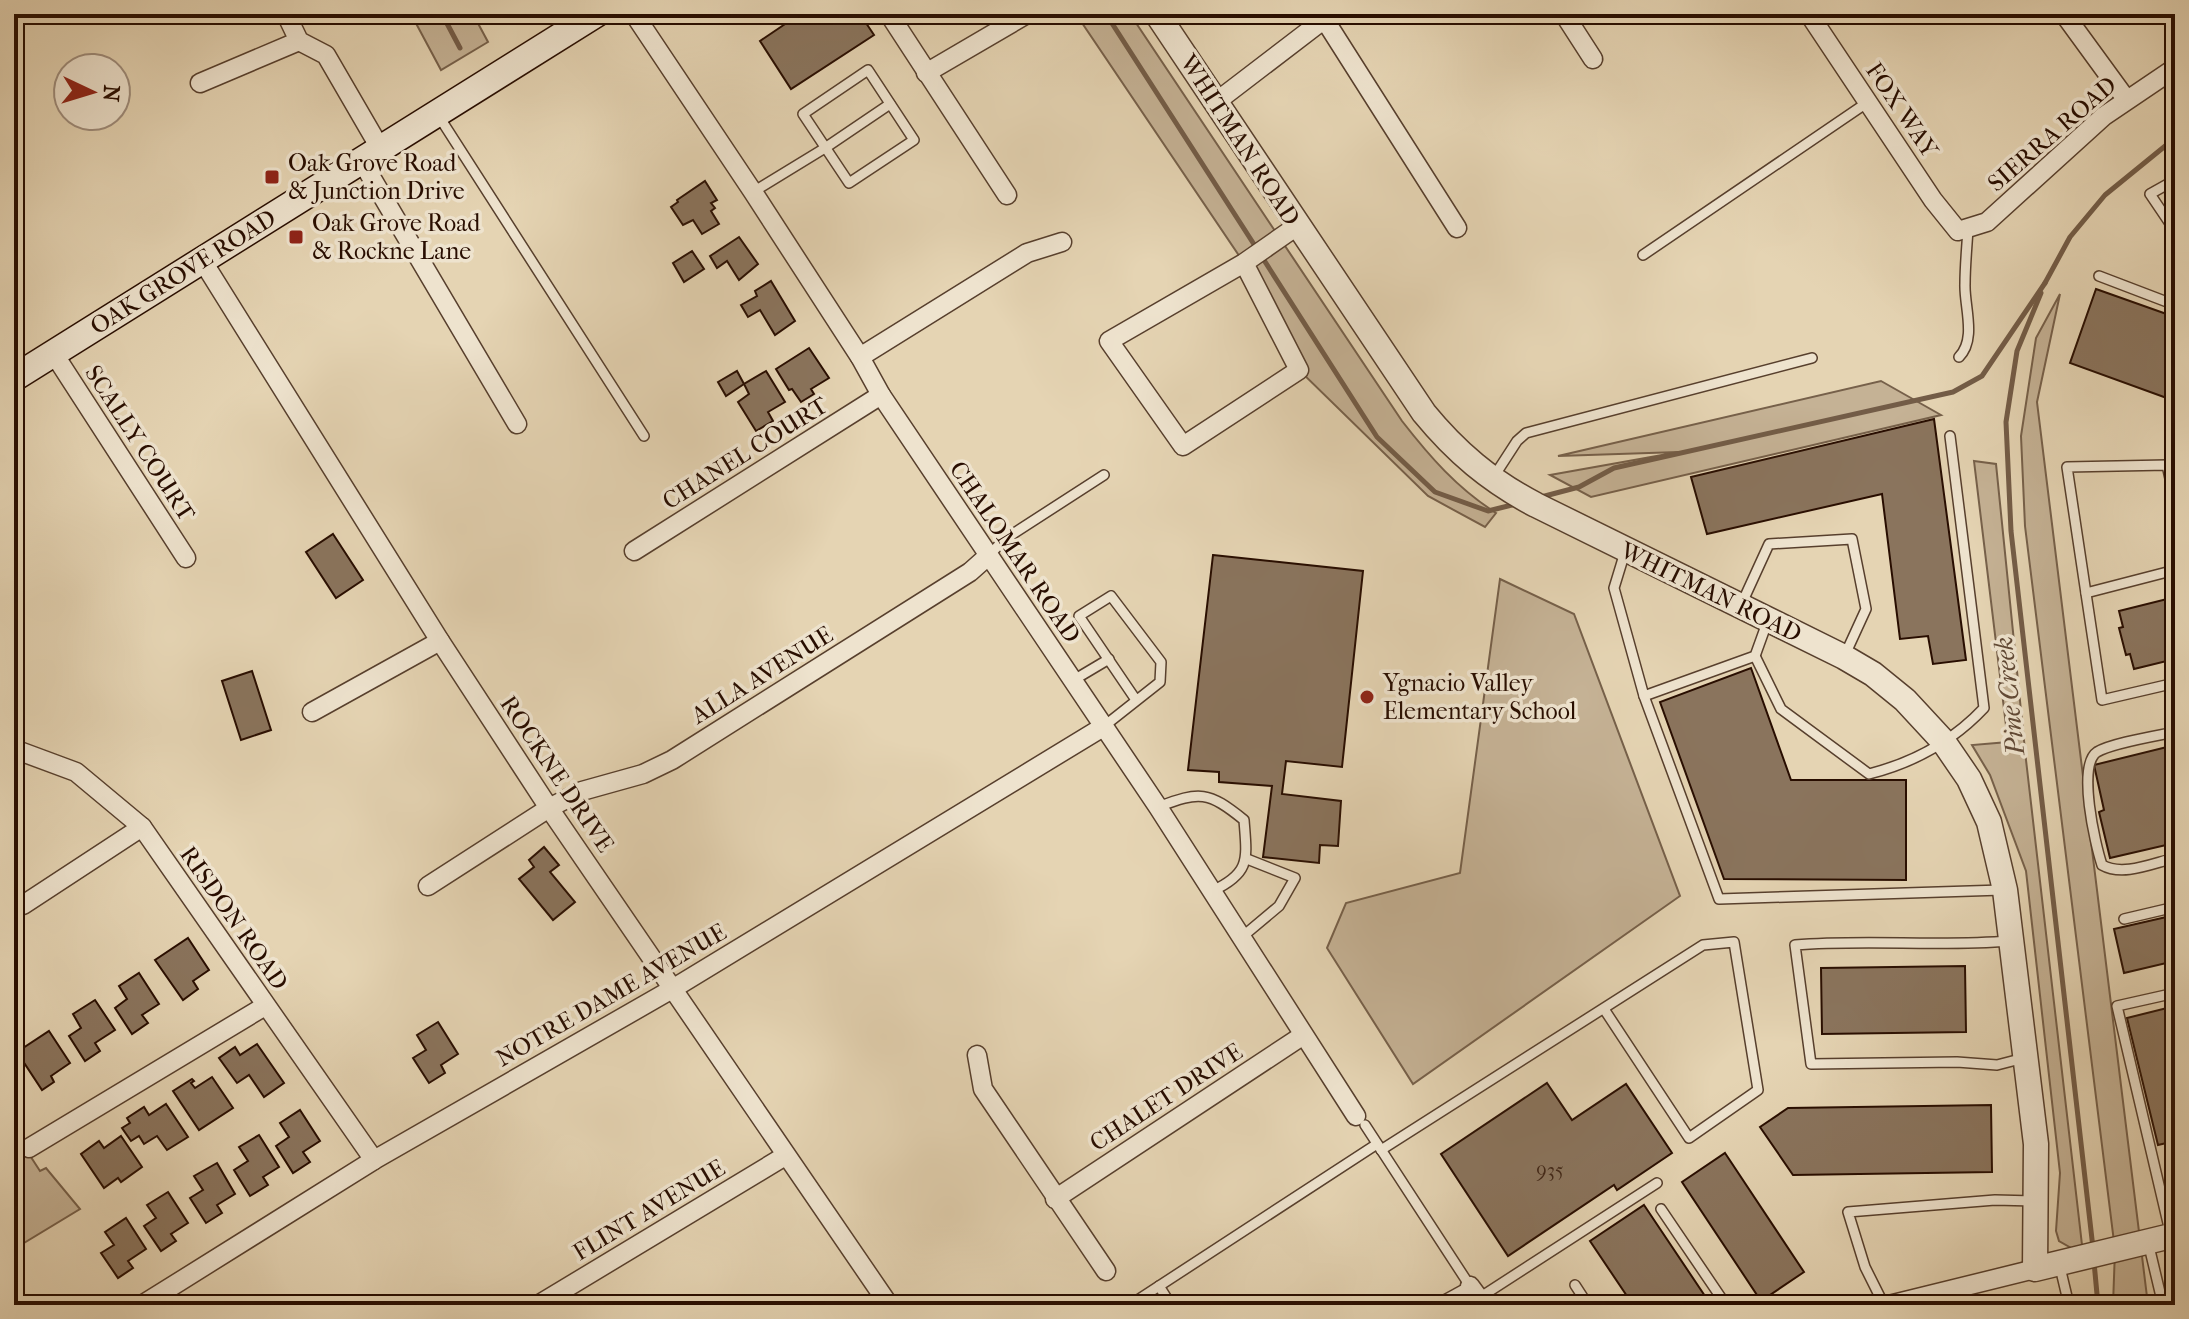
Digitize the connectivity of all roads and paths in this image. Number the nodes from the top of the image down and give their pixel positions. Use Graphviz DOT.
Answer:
graph roads {
  1 [pos="286,14"];
  2 [pos="596,14"];
  3 [pos="634,14"];
  4 [pos="889,14"];
  5 [pos="1027,14"];
  6 [pos="1157,14"];
  7 [pos="1564,14"];
  8 [pos="1809,14"];
  9 [pos="2064,14"];
  10 [pos="1325,16"];
  11 [pos="299,41"];
  12 [pos="1593,59"];
  13 [pos="2175,68"];
  14 [pos="926,73"];
  15 [pos="200,83"];
  16 [pos="2126,99"];
  17 [pos="1216,102"];
  18 [pos="1868,102"];
  19 [pos="890,104"];
  20 [pos="436,112"];
  21 [pos="825,148"];
  22 [pos="370,154"];
  23 [pos="2175,180"];
  24 [pos="753,192"];
  25 [pos="1007,195"];
  26 [pos="1457,228"];
  27 [pos="1963,229"];
  28 [pos="2175,231"];
  29 [pos="1289,232"];
  30 [pos="1062,242"];
  31 [pos="1643,255"];
  32 [pos="202,260"];
  33 [pos="1244,263"];
  34 [pos="2099,276"];
  35 [pos="2175,305"];
  36 [pos="54,354"];
  37 [pos="860,357"];
  38 [pos="1959,357"];
  39 [pos="1812,358"];
  40 [pos="14,378"];
  41 [pos="881,395"];
  42 [pos="517,424"];
  43 [pos="644,436"];
  44 [pos="1950,436"];
  45 [pos="1104,475"];
  46 [pos="1492,480"];
  47 [pos="2175,501"];
  48 [pos="1625,550"];
  49 [pos="634,551"];
  50 [pos="988,556"];
  51 [pos="186,558"];
  52 [pos="2175,570"];
  53 [pos="2086,593"];
  54 [pos="1740,606"];
  55 [pos="1768,620"];
  56 [pos="440,641"];
  57 [pos="1755,656"];
  58 [pos="1844,657"];
  59 [pos="1109,659"];
  60 [pos="1072,681"];
  61 [pos="2175,683"];
  62 [pos="1644,696"];
  63 [pos="1136,700"];
  64 [pos="312,712"];
  65 [pos="1103,727"];
  66 [pos="2175,732"];
  67 [pos="1943,741"];
  68 [pos="14,749"];
  69 [pos="1158,807"];
  70 [pos="549,808"];
  71 [pos="142,827"];
  72 [pos="2175,858"];
  73 [pos="1247,859"];
  74 [pos="428,886"];
  75 [pos="2005,890"];
  76 [pos="1212,891"];
  77 [pos="23,905"];
  78 [pos="2175,907"];
  79 [pos="2124,919"];
  80 [pos="1242,938"];
  81 [pos="2011,941"];
  82 [pos="674,988"];
  83 [pos="2175,993"];
  84 [pos="265,1006"];
  85 [pos="1604,1009"];
  86 [pos="1302,1036"];
  87 [pos="977,1055"];
  88 [pos="2024,1058"];
  89 [pos="1360,1120"];
  90 [pos="1379,1147"];
  91 [pos="29,1148"];
  92 [pos="785,1156"];
  93 [pos="374,1160"];
  94 [pos="1657,1183"];
  95 [pos="1055,1199"];
  96 [pos="2037,1201"];
  97 [pos="1661,1209"];
  98 [pos="2164,1237"];
  99 [pos="2057,1264"];
  100 [pos="1106,1271"];
  101 [pos="1575,1285"];
  102 [pos="1159,1286"];
  103 [pos="1478,1296"];
  104 [pos="1935,1299"];
  105 [pos="142,1305"];
  106 [pos="538,1305"];
  107 [pos="889,1305"];
  108 [pos="1130,1305"];
  109 [pos="1171,1305"];
  110 [pos="1422,1305"];
  111 [pos="1588,1305"];
  112 [pos="1726,1305"];
  113 [pos="1886,1305"];
  114 [pos="2069,1305"];
  115 [pos="2163,1305"];
  1 -- 11 [label="street"];
  2 -- 20 [label="main road, OAK GROVE ROAD"];
  3 -- 24 [label="street, CHALOMAR ROAD"];
  4 -- 14 [label="street"];
  5 -- 14 [label="street"];
  6 -- 17 [label="street, WHITMAN ROAD"];
  7 -- 12 [label="street"];
  8 -- 18 [label="street, FOX WAY"];
  9 -- 16 [label="street"];
  10 -- 17 [label="street"];
  10 -- 26 [label="street"];
  11 -- 15 [label="street"];
  11 -- 22 [label="street"];
  13 -- 16 [label="street, SIERRA ROAD"];
  14 -- 25 [label="street"];
  16 -- 27 [label="street, SIERRA ROAD"];
  17 -- 29 [label="street, WHITMAN ROAD"];
  18 -- 27 [label="street, FOX WAY"];
  18 -- 31 [label="lane"];
  19 -- 21 [label="lane"];
  19 -- 21 [label="lane"];
  19 -- 21 [label="lane"];
  20 -- 22 [label="main road, OAK GROVE ROAD"];
  20 -- 43 [label="lane"];
  21 -- 24 [label="lane"];
  22 -- 32 [label="main road, OAK GROVE ROAD"];
  22 -- 42 [label="street"];
  23 -- 28 [label="lane"];
  24 -- 37 [label="street, CHALOMAR ROAD"];
  27 -- 38 [label="lane"];
  29 -- 33 [label="street"];
  29 -- 46 [label="street, WHITMAN ROAD"];
  30 -- 37 [label="street"];
  32 -- 36 [label="main road, OAK GROVE ROAD"];
  32 -- 56 [label="street, ROCKNE DRIVE"];
  33 -- 33 [label="street"];
  34 -- 35 [label="lane"];
  36 -- 40 [label="main road, OAK GROVE ROAD"];
  36 -- 51 [label="street, SCALLY COURT"];
  37 -- 41 [label="street, CHALOMAR ROAD"];
  39 -- 46 [label="lane"];
  41 -- 49 [label="street, CHANEL COURT"];
  41 -- 50 [label="street, CHALOMAR ROAD"];
  44 -- 67 [label="lane"];
  45 -- 50 [label="lane"];
  46 -- 48 [label="street, WHITMAN ROAD"];
  47 -- 53 [label="lane"];
  48 -- 54 [label="street, WHITMAN ROAD"];
  48 -- 62 [label="lane"];
  50 -- 60 [label="street, CHALOMAR ROAD"];
  50 -- 70 [label="street, ALLA AVENUE"];
  52 -- 53 [label="lane"];
  53 -- 61 [label="lane"];
  54 -- 55 [label="street, WHITMAN ROAD"];
  54 -- 58 [label="lane"];
  55 -- 57 [label="lane"];
  55 -- 58 [label="street, WHITMAN ROAD"];
  56 -- 64 [label="street"];
  56 -- 70 [label="street, ROCKNE DRIVE"];
  57 -- 62 [label="lane"];
  57 -- 67 [label="lane"];
  58 -- 67 [label="street, WHITMAN ROAD"];
  59 -- 60 [label="lane"];
  59 -- 63 [label="lane"];
  59 -- 63 [label="lane"];
  60 -- 65 [label="street, CHALOMAR ROAD"];
  62 -- 75 [label="lane"];
  63 -- 65 [label="lane"];
  65 -- 69 [label="street, CHALOMAR ROAD"];
  65 -- 82 [label="street, NOTRE DAME AVENUE"];
  66 -- 72 [label="lane"];
  67 -- 75 [label="street, WHITMAN ROAD"];
  68 -- 71 [label="street, RISDON ROAD"];
  69 -- 73 [label="lane"];
  69 -- 76 [label="street, CHALOMAR ROAD"];
  70 -- 74 [label="street, ALLA AVENUE"];
  70 -- 82 [label="street, ROCKNE DRIVE"];
  71 -- 77 [label="street"];
  71 -- 84 [label="street, RISDON ROAD"];
  73 -- 76 [label="lane"];
  73 -- 80 [label="lane"];
  75 -- 81 [label="street, WHITMAN ROAD"];
  76 -- 80 [label="street, CHALOMAR ROAD"];
  78 -- 79 [label="lane"];
  80 -- 86 [label="street, CHALOMAR ROAD"];
  81 -- 88 [label="street, WHITMAN ROAD"];
  81 -- 88 [label="lane"];
  82 -- 92 [label="street, ROCKNE DRIVE"];
  82 -- 93 [label="street, NOTRE DAME AVENUE"];
  83 -- 98 [label="lane"];
  84 -- 91 [label="street"];
  84 -- 93 [label="street, RISDON ROAD"];
  85 -- 85 [label="lane"];
  85 -- 90 [label="lane"];
  86 -- 89 [label="street, CHALOMAR ROAD"];
  86 -- 95 [label="street, CHALET DRIVE"];
  87 -- 95 [label="street"];
  88 -- 96 [label="street, WHITMAN ROAD"];
  89 -- 90 [label="lane"];
  90 -- 102 [label="lane"];
  90 -- 103 [label="lane"];
  92 -- 106 [label="street, FLINT AVENUE"];
  92 -- 107 [label="street, ROCKNE DRIVE"];
  93 -- 105 [label="street, NOTRE DAME AVENUE"];
  94 -- 103 [label="lane"];
  95 -- 100 [label="street"];
  96 -- 99 [label="street, WHITMAN ROAD"];
  96 -- 113 [label="lane"];
  97 -- 112 [label="lane"];
  98 -- 99 [label="street"];
  98 -- 115 [label="lane"];
  99 -- 104 [label="street"];
  99 -- 114 [label="lane"];
  101 -- 111 [label="lane"];
  102 -- 108 [label="lane"];
  102 -- 109 [label="lane"];
  103 -- 110 [label="lane"];
  104 -- 113 [label="street"];
}
